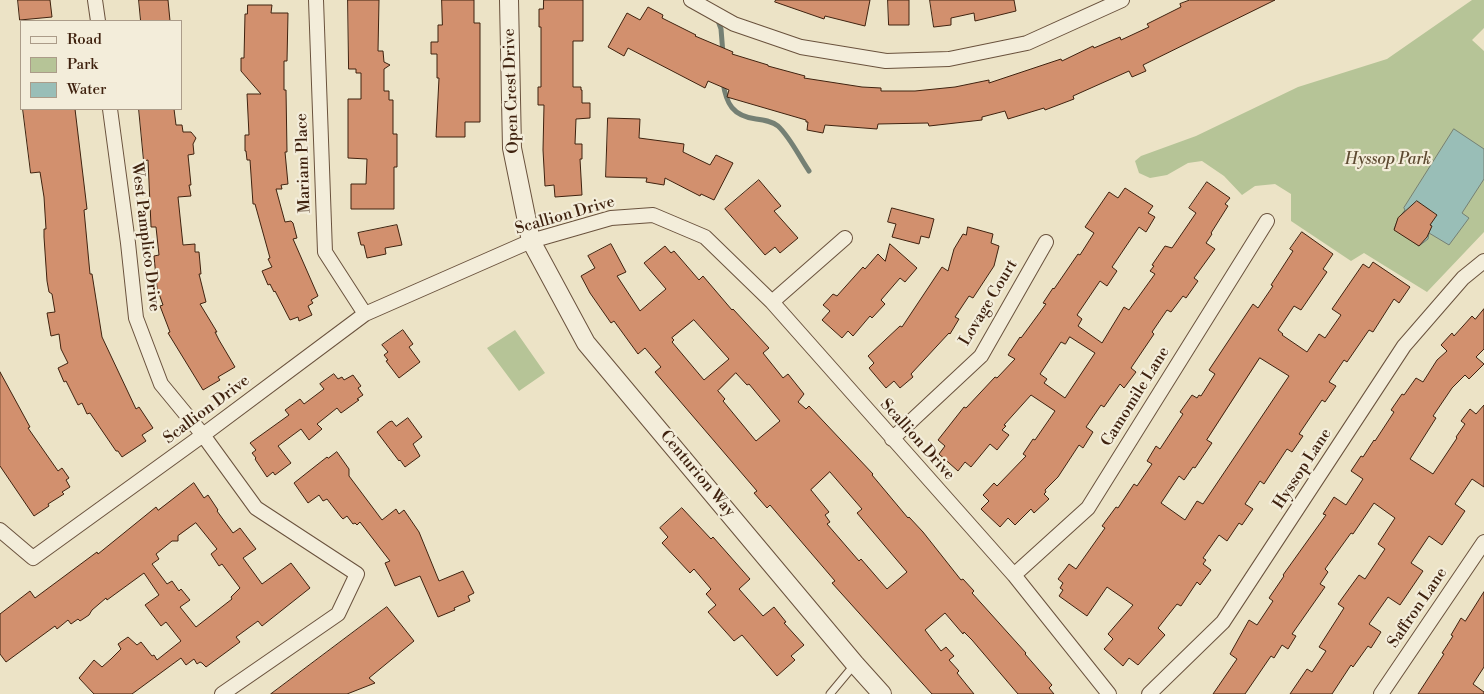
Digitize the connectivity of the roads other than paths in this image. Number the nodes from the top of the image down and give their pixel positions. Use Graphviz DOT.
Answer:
graph roads {
  1 [pos="95,0"];
  2 [pos="316,0"];
  3 [pos="509,0"];
  4 [pos="691,0"];
  5 [pos="1122,0"];
  6 [pos="98,20"];
  7 [pos="110,110"];
  8 [pos="1267,221"];
  9 [pos="845,238"];
  10 [pos="531,241"];
  11 [pos="1046,242"];
  12 [pos="1484,261"];
  13 [pos="772,302"];
  14 [pos="365,314"];
  15 [pos="203,435"];
  16 [pos="892,439"];
  17 [pos="0,530"];
  18 [pos="1484,542"];
  19 [pos="1014,575"];
  20 [pos="855,664"];
  21 [pos="222,694"];
  22 [pos="830,694"];
  23 [pos="882,694"];
  24 [pos="1109,694"];
  25 [pos="1149,694"];
  26 [pos="1381,694"];
  1 -- 6 [label="street"];
  2 -- 14 [label="street, Mariam Place"];
  3 -- 10 [label="street, Open Crest Drive"];
  4 -- 5 [label="street"];
  7 -- 15 [label="street, West Pamplico Drive"];
  8 -- 19 [label="street, Camomile Lane"];
  9 -- 13 [label="street"];
  10 -- 13 [label="street, Scallion Drive"];
  10 -- 14 [label="street, Scallion Drive"];
  10 -- 20 [label="street, Centurion Way"];
  11 -- 16 [label="street, Lovage Court"];
  12 -- 25 [label="street, Hyssop Lane"];
  13 -- 16 [label="street, Scallion Drive"];
  14 -- 15 [label="street, Scallion Drive"];
  15 -- 17 [label="street, Scallion Drive"];
  15 -- 21 [label="street, West Pamplico Drive"];
  16 -- 19 [label="street, Scallion Drive"];
  18 -- 26 [label="street, Saffron Lane"];
  19 -- 24 [label="street, Scallion Drive"];
  20 -- 22 [label="lane"];
  20 -- 23 [label="street, Centurion Way"];
}
